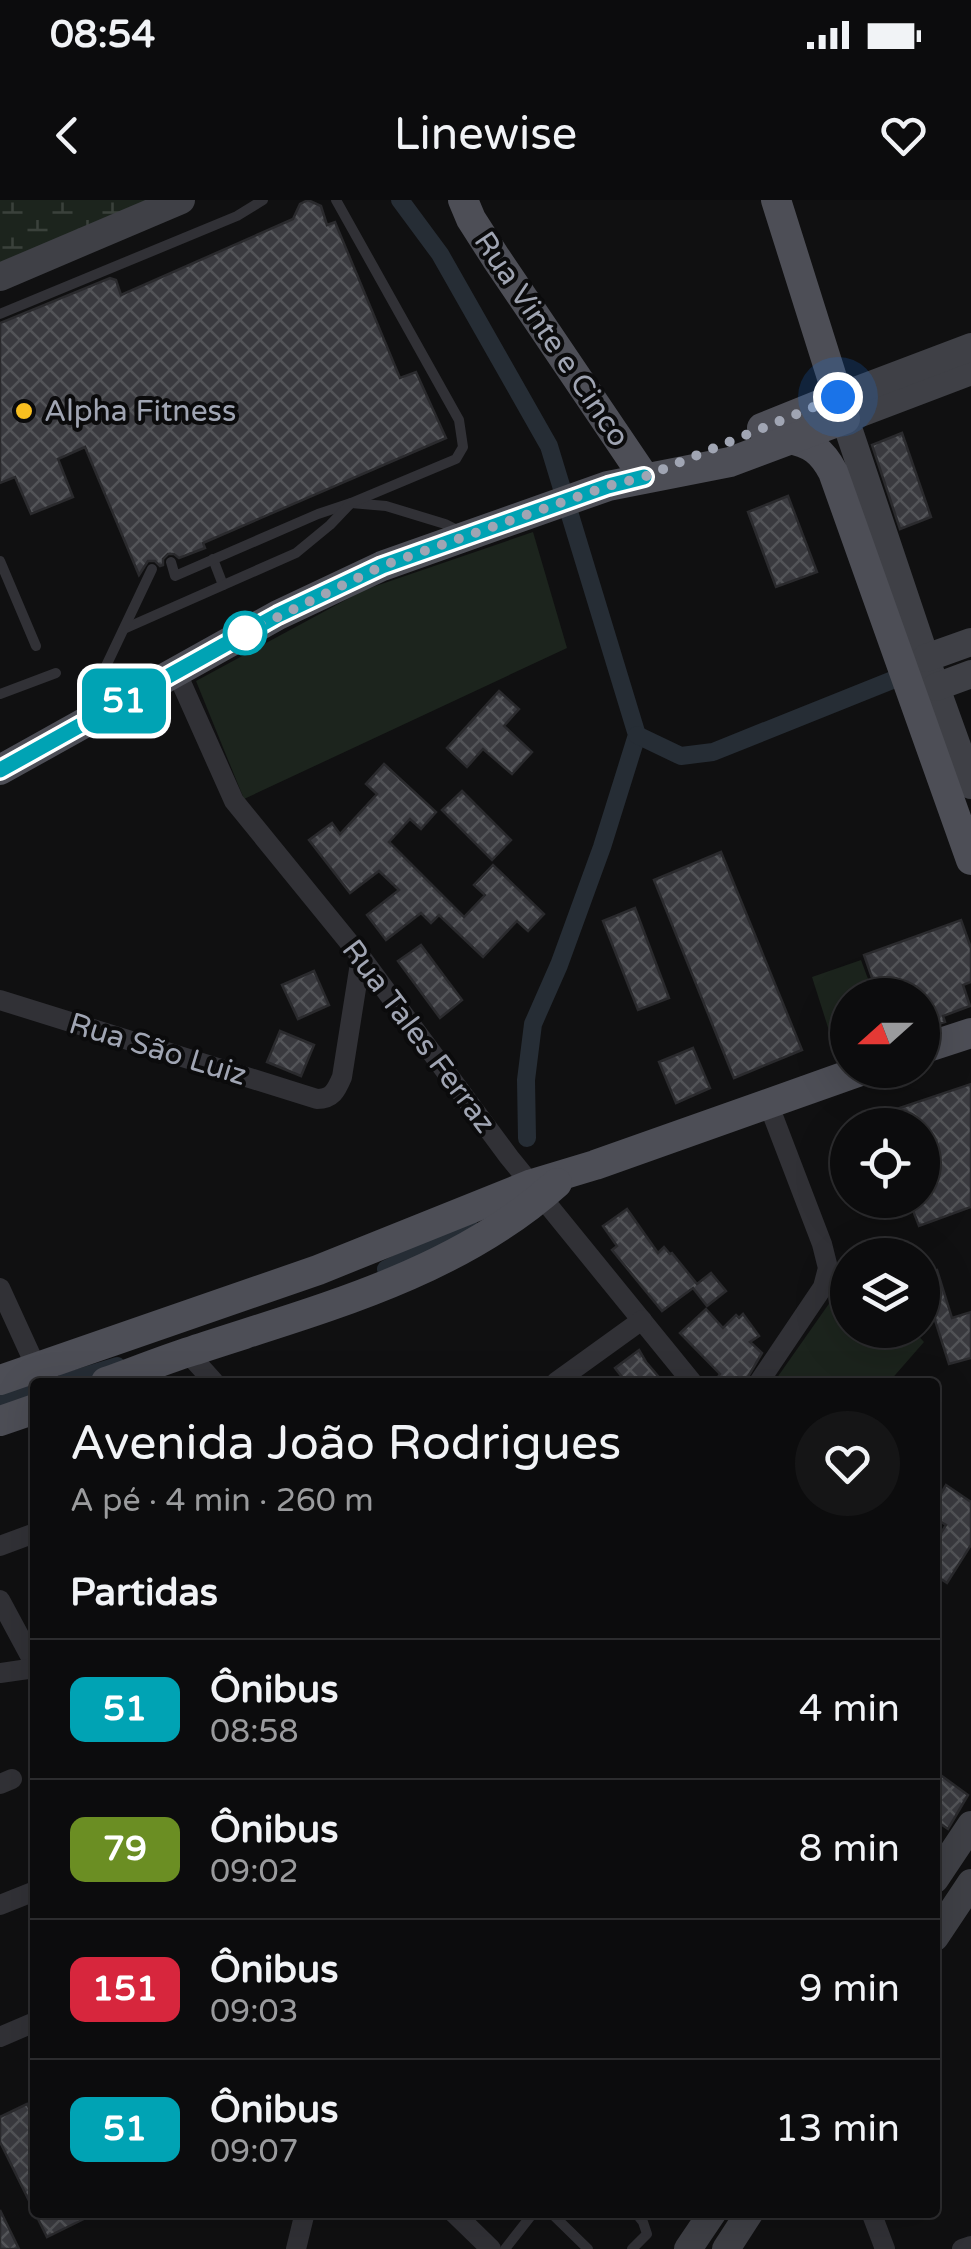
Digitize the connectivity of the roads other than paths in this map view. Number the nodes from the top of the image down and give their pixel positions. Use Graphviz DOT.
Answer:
graph roads {
  1 [pos="182,200"];
  2 [pos="263,200"];
  3 [pos="277,200"];
  4 [pos="336,200"];
  5 [pos="463,200"];
  6 [pos="776,200"];
  7 [pos="238,216"];
  8 [pos="0,277"];
  9 [pos="0,314"];
  10 [pos="971,347"];
  11 [pos="971,370"];
  12 [pos="842,408"];
  13 [pos="788,439"];
  14 [pos="644,477"];
  15 [pos="351,503"];
  16 [pos="300,522"];
  17 [pos="467,536"];
  18 [pos="309,542"];
  19 [pos="213,560"];
  20 [pos="0,561"];
  21 [pos="171,562"];
  22 [pos="152,570"];
  23 [pos="223,584"];
  24 [pos="126,628"];
  25 [pos="971,642"];
  26 [pos="36,646"];
  27 [pos="176,671"];
  28 [pos="56,672"];
  29 [pos="919,674"];
  30 [pos="971,674"];
  31 [pos="0,694"];
  32 [pos="116,705"];
  33 [pos="0,770"];
  34 [pos="971,785"];
  35 [pos="971,860"];
  36 [pos="361,957"];
  37 [pos="0,1000"];
  38 [pos="971,1033"];
  39 [pos="940,1043"];
  40 [pos="830,1081"];
  41 [pos="768,1103"];
  42 [pos="538,1190"];
  43 [pos="0,1288"];
  44 [pos="642,1320"];
  45 [pos="187,1352"];
  46 [pos="40,1374"];
  47 [pos="117,1378"];
  48 [pos="210,1378"];
  49 [pos="562,1378"];
  50 [pos="689,1378"];
  51 [pos="762,1378"];
  52 [pos="0,1380"];
  53 [pos="30,1410"];
  54 [pos="0,1420"];
  55 [pos="30,1535"];
  56 [pos="0,1546"];
  57 [pos="0,1600"];
  58 [pos="30,1657"];
  59 [pos="30,1667"];
  60 [pos="0,1674"];
  61 [pos="971,1825"];
  62 [pos="940,1872"];
  63 [pos="971,1883"];
  64 [pos="30,1893"];
  65 [pos="0,1905"];
  66 [pos="940,1930"];
  67 [pos="30,2024"];
  68 [pos="0,2037"];
  69 [pos="304,2218"];
  70 [pos="464,2218"];
  71 [pos="529,2218"];
  72 [pos="556,2218"];
  73 [pos="640,2218"];
  74 [pos="709,2218"];
  75 [pos="746,2218"];
  76 [pos="873,2218"];
  77 [pos="971,2246"];
  78 [pos="296,2249"];
  79 [pos="491,2249"];
  80 [pos="505,2249"];
  81 [pos="588,2249"];
  82 [pos="632,2249"];
  83 [pos="688,2249"];
  84 [pos="726,2249"];
  85 [pos="885,2249"];
  86 [pos="962,2249"];
  1 -- 8 [label="main road"];
  2 -- 7 [label="lane"];
  3 -- 7 [label="lane"];
  4 -- 15 [label="lane"];
  5 -- 14 [label="main road, Rua Vinte e Cinco"];
  6 -- 12 [label="main road"];
  7 -- 9 [label="lane"];
  10 -- 12 [label="main road"];
  11 -- 12 [label="main road"];
  12 -- 13 [label="main road"];
  12 -- 14 [label="main road"];
  12 -- 29 [label="main road"];
  13 -- 14 [label="main road"];
  13 -- 29 [label="main road"];
  14 -- 17 [label="main road"];
  15 -- 16 [label="lane"];
  15 -- 17 [label="lane"];
  15 -- 18 [label="lane"];
  16 -- 18 [label="lane"];
  16 -- 19 [label="lane"];
  17 -- 27 [label="main road"];
  18 -- 23 [label="lane"];
  19 -- 21 [label="lane"];
  19 -- 23 [label="lane"];
  20 -- 26 [label="lane"];
  22 -- 24 [label="lane"];
  23 -- 24 [label="lane"];
  24 -- 32 [label="lane"];
  25 -- 29 [label="main road"];
  27 -- 32 [label="main road"];
  27 -- 36 [label="street, Rua Tales Ferraz"];
  28 -- 31 [label="lane"];
  29 -- 30 [label="main road"];
  29 -- 34 [label="main road"];
  29 -- 35 [label="main road"];
  32 -- 33 [label="main road"];
  36 -- 37 [label="street, Rua São Luiz"];
  36 -- 42 [label="street, Rua Tales Ferraz"];
  38 -- 39 [label="main road"];
  40 -- 41 [label="main road"];
  41 -- 42 [label="main road"];
  41 -- 51 [label="street"];
  42 -- 44 [label="street, Rua Tales Ferraz"];
  42 -- 45 [label="main road"];
  42 -- 46 [label="main road"];
  43 -- 46 [label="street"];
  44 -- 49 [label="street"];
  44 -- 50 [label="street, Rua Tales Ferraz"];
  45 -- 47 [label="main road"];
  45 -- 48 [label="street"];
  46 -- 52 [label="main road"];
  53 -- 54 [label="main road"];
  55 -- 56 [label="street"];
  57 -- 58 [label="street"];
  59 -- 60 [label="street"];
  61 -- 62 [label="main road"];
  63 -- 66 [label="main road"];
  64 -- 65 [label="street"];
  67 -- 68 [label="street"];
  69 -- 78 [label="street"];
  70 -- 79 [label="street"];
  71 -- 80 [label="lane"];
  72 -- 81 [label="lane"];
  73 -- 82 [label="lane"];
  74 -- 83 [label="main road"];
  75 -- 84 [label="main road"];
  76 -- 85 [label="street"];
  77 -- 86 [label="street"];
}
